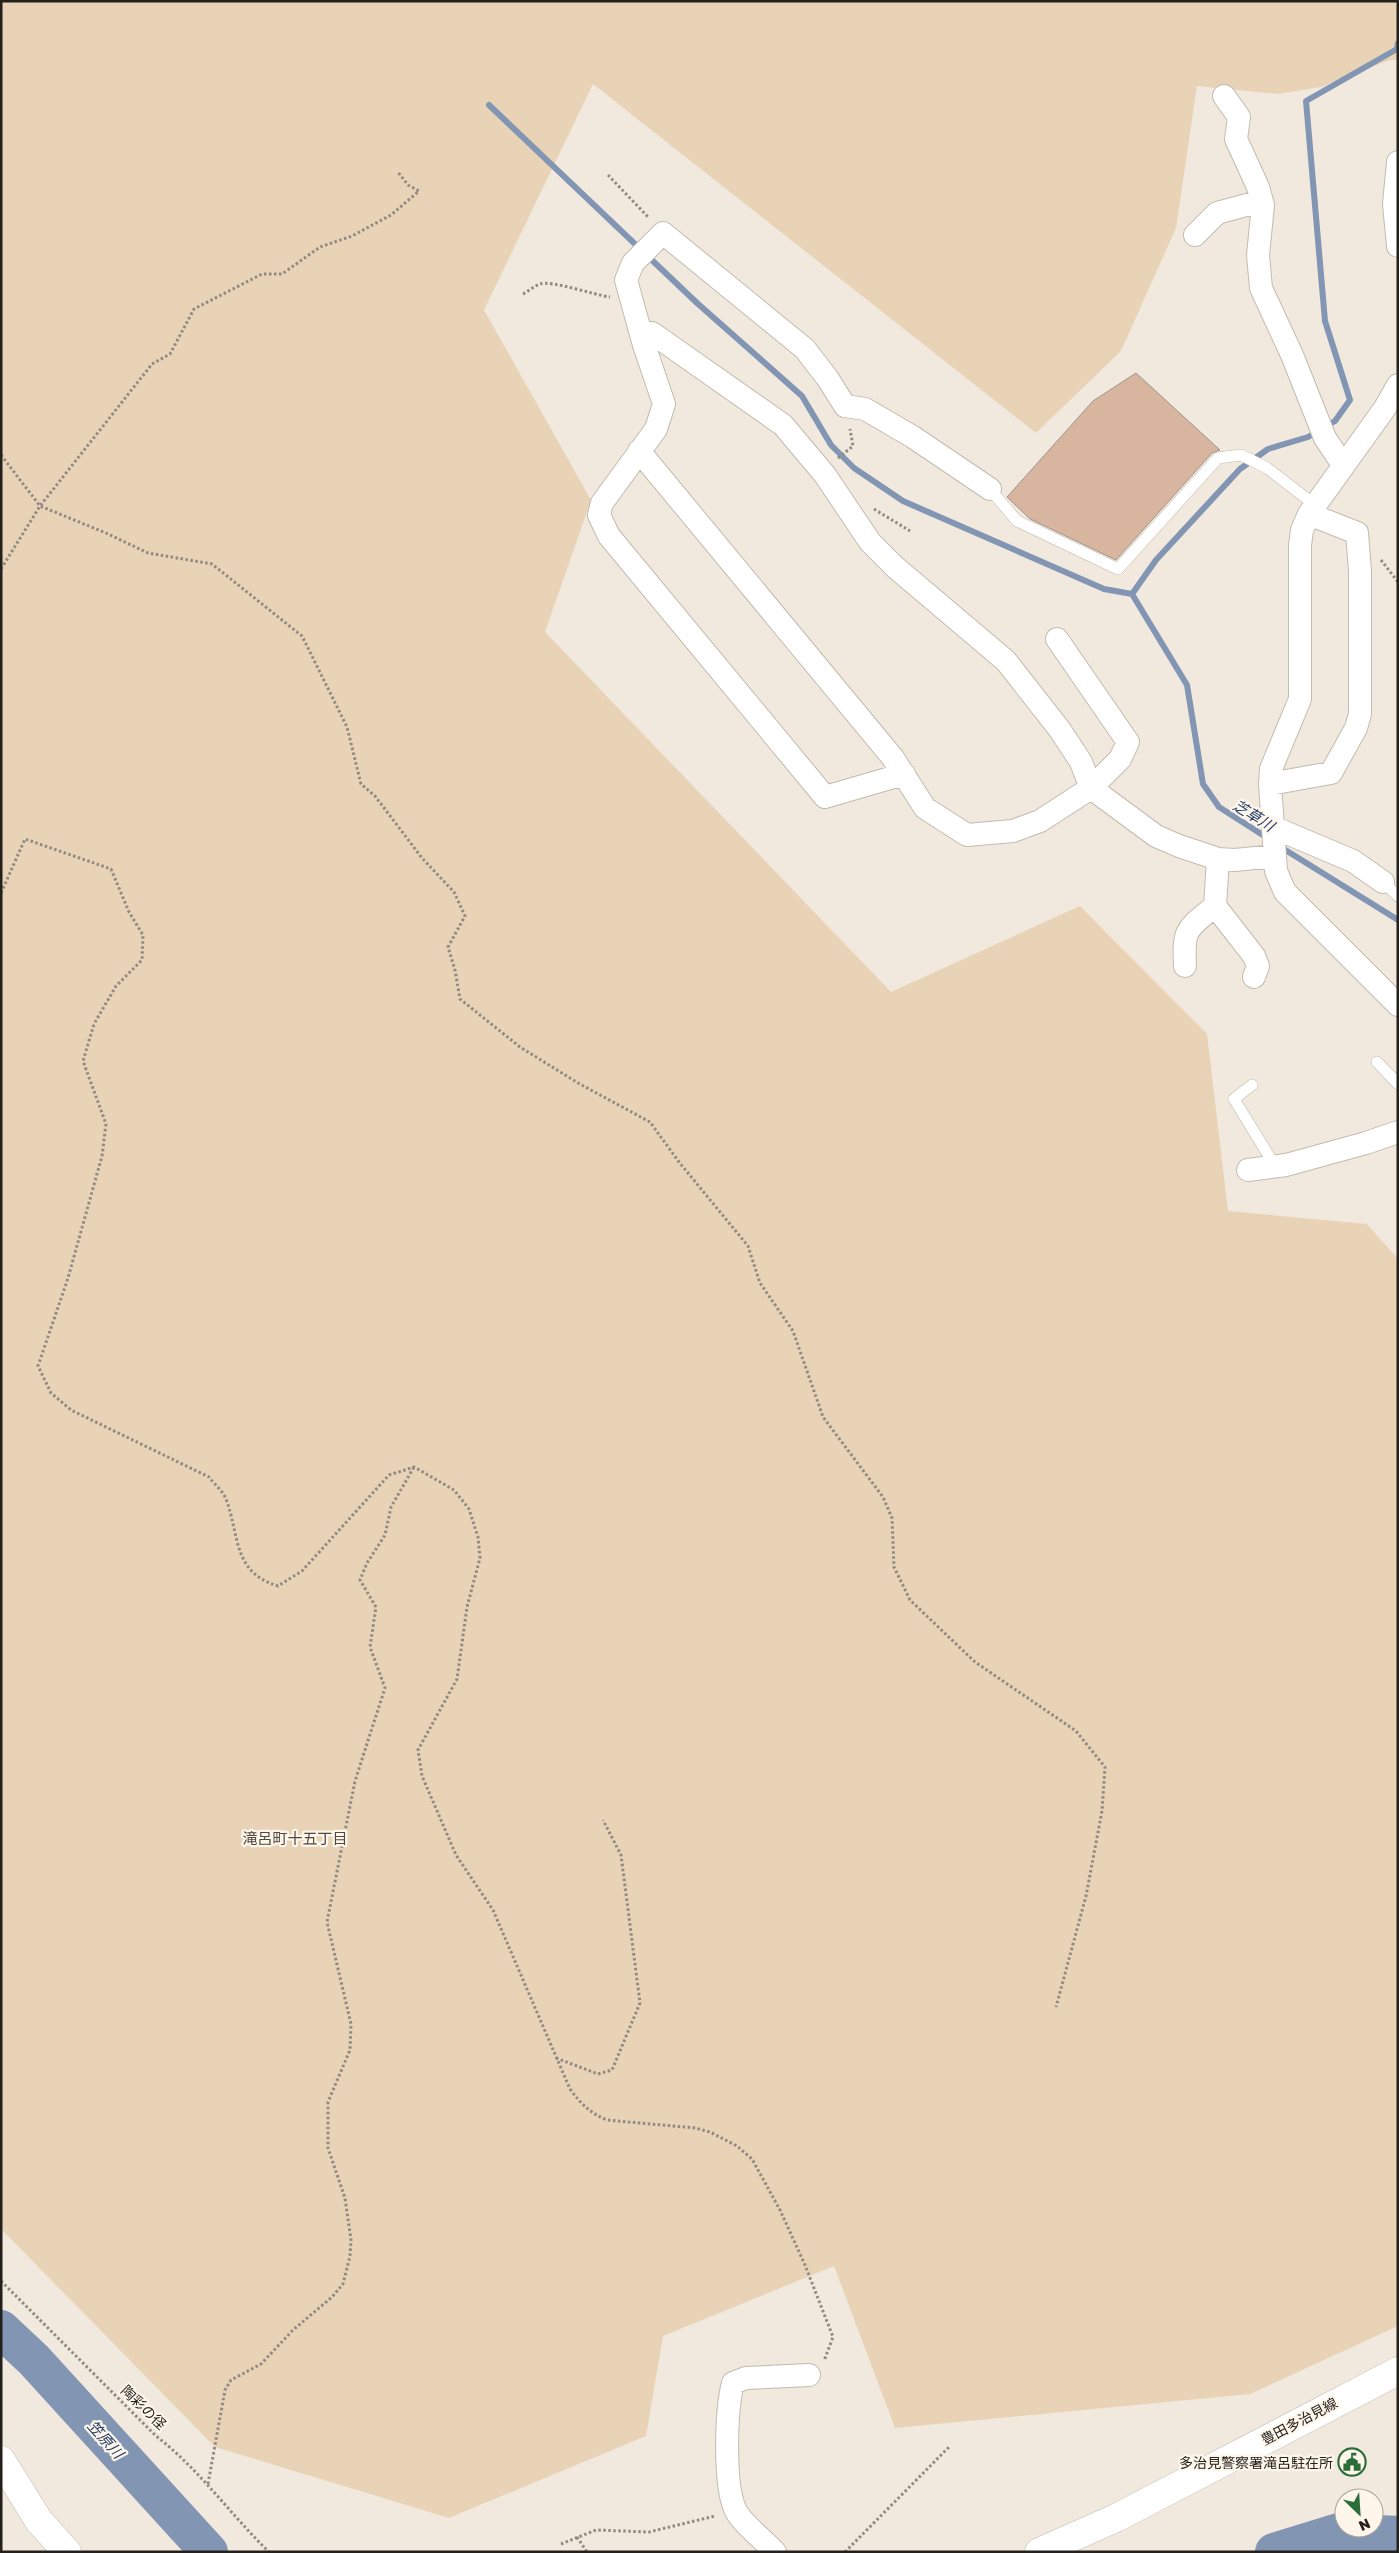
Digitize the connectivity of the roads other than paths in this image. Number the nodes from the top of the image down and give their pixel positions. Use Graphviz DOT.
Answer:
graph roads {
  1 [pos="1224,96"];
  2 [pos="1398,162"];
  3 [pos="1261,201"];
  4 [pos="1195,235"];
  5 [pos="1398,246"];
  6 [pos="641,332"];
  7 [pos="1398,385"];
  8 [pos="639,451"];
  9 [pos="1343,465"];
  10 [pos="990,489"];
  11 [pos="1312,510"];
  12 [pos="1058,639"];
  13 [pos="904,774"];
  14 [pos="1270,784"];
  15 [pos="1091,788"];
  16 [pos="1275,828"];
  17 [pos="1275,856"];
  18 [pos="1218,859"];
  19 [pos="1390,889"];
  20 [pos="1215,906"];
  21 [pos="1184,966"];
  22 [pos="1254,977"];
  23 [pos="1398,1005"];
  24 [pos="1377,1062"];
  25 [pos="1398,1084"];
  26 [pos="1252,1085"];
  27 [pos="1398,1132"];
  28 [pos="1275,1166"];
  29 [pos="1248,1170"];
  30 [pos="1398,2371"];
  31 [pos="809,2375"];
  32 [pos="1,2460"];
  33 [pos="67,2552"];
  34 [pos="776,2552"];
  35 [pos="1039,2552"];
  1 -- 3 [label="street"];
  2 -- 5 [label="street"];
  3 -- 4 [label="street"];
  3 -- 9 [label="street"];
  6 -- 8 [label="street"];
  6 -- 10 [label="street"];
  6 -- 15 [label="street"];
  7 -- 9 [label="street"];
  8 -- 13 [label="street"];
  8 -- 13 [label="street"];
  9 -- 11 [label="street"];
  10 -- 11 [label="lane"];
  11 -- 14 [label="street"];
  11 -- 14 [label="street"];
  12 -- 15 [label="street"];
  13 -- 15 [label="street"];
  14 -- 16 [label="street"];
  15 -- 18 [label="street"];
  16 -- 17 [label="street"];
  16 -- 19 [label="street"];
  17 -- 18 [label="street"];
  17 -- 23 [label="street"];
  18 -- 20 [label="street"];
  20 -- 21 [label="street"];
  20 -- 22 [label="street"];
  24 -- 25 [label="lane"];
  26 -- 28 [label="lane"];
  27 -- 28 [label="street"];
  28 -- 29 [label="street"];
  30 -- 35 [label="main road, 豊田多治見線"];
  31 -- 34 [label="street"];
  32 -- 33 [label="main road"];
}
